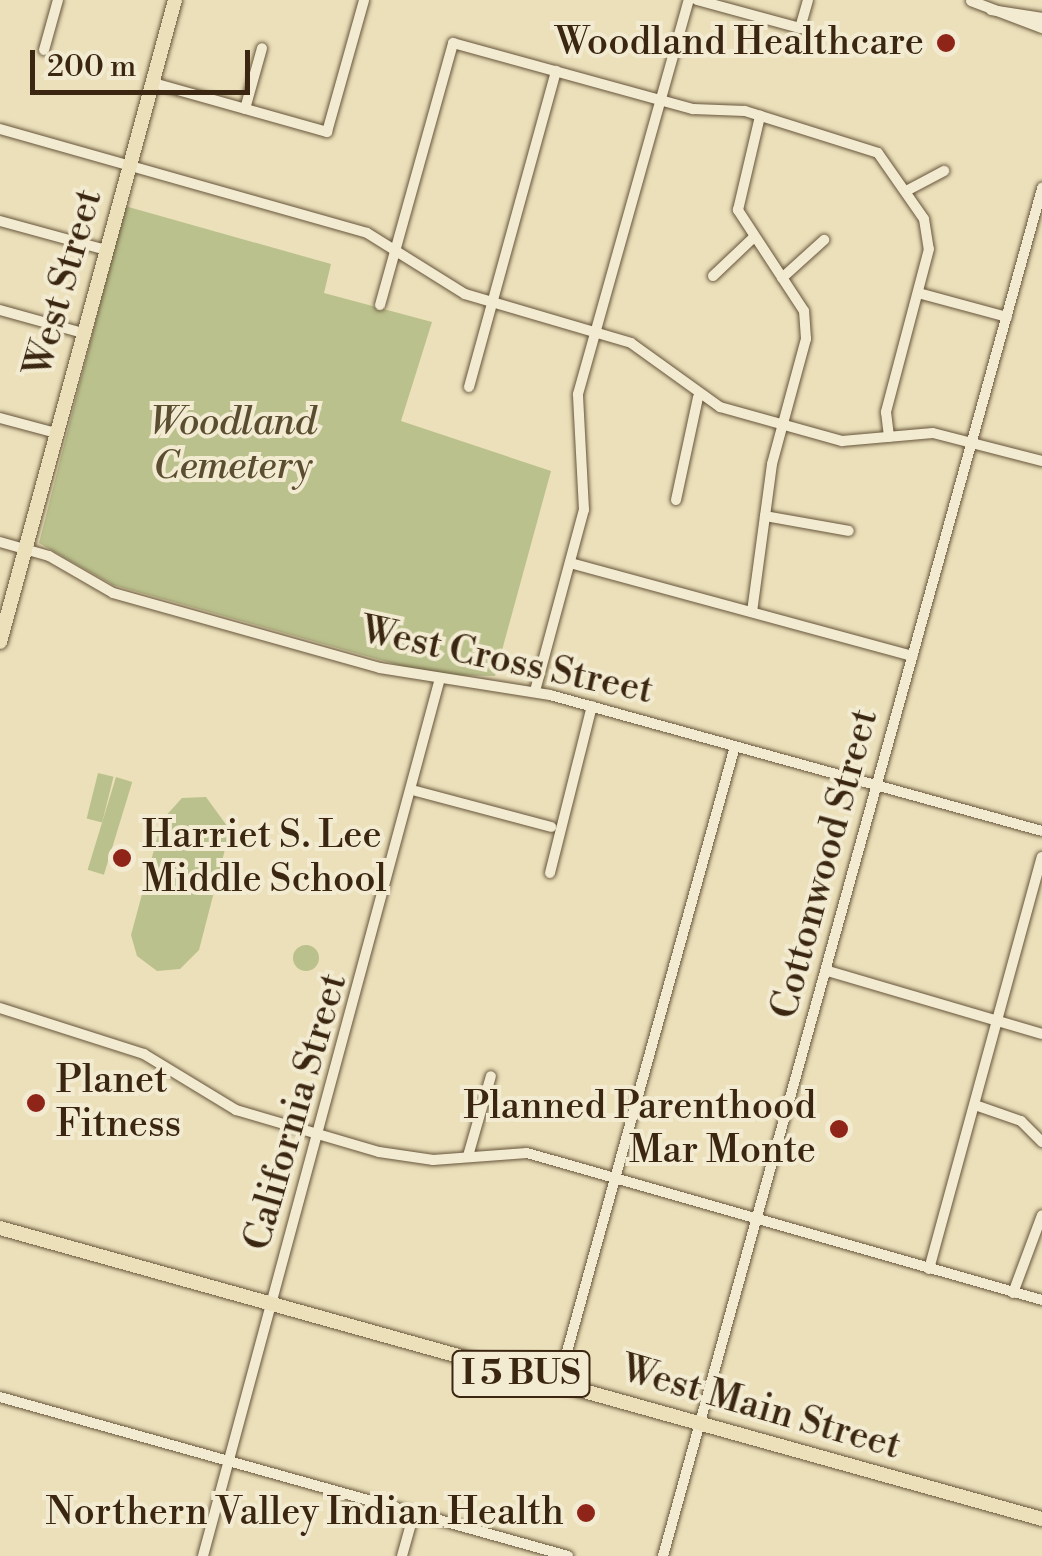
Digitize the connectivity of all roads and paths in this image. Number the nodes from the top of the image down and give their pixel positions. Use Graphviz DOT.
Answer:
graph roads {
  1 [pos="58,0"];
  2 [pos="176,0"];
  3 [pos="364,0"];
  4 [pos="689,0"];
  5 [pos="697,0"];
  6 [pos="808,0"];
  7 [pos="971,1"];
  8 [pos="991,10"];
  9 [pos="1042,18"];
  10 [pos="1042,28"];
  11 [pos="262,48"];
  12 [pos="44,50"];
  13 [pos="556,71"];
  14 [pos="153,83"];
  15 [pos="661,100"];
  16 [pos="245,109"];
  17 [pos="760,116"];
  18 [pos="0,129"];
  19 [pos="130,164"];
  20 [pos="944,170"];
  21 [pos="908,190"];
  22 [pos="1042,190"];
  23 [pos="0,221"];
  24 [pos="754,238"];
  25 [pos="824,240"];
  26 [pos="106,250"];
  27 [pos="396,250"];
  28 [pos="713,276"];
  29 [pos="782,278"];
  30 [pos="918,293"];
  31 [pos="492,303"];
  32 [pos="380,306"];
  33 [pos="0,310"];
  34 [pos="1007,317"];
  35 [pos="595,332"];
  36 [pos="84,333"];
  37 [pos="469,387"];
  38 [pos="698,397"];
  39 [pos="0,418"];
  40 [pos="782,426"];
  41 [pos="56,433"];
  42 [pos="889,437"];
  43 [pos="972,442"];
  44 [pos="1042,462"];
  45 [pos="676,500"];
  46 [pos="765,516"];
  47 [pos="850,531"];
  48 [pos="0,542"];
  49 [pos="25,549"];
  50 [pos="570,562"];
  51 [pos="752,612"];
  52 [pos="0,642"];
  53 [pos="913,656"];
  54 [pos="438,682"];
  55 [pos="535,691"];
  56 [pos="592,706"];
  57 [pos="735,746"];
  58 [pos="878,786"];
  59 [pos="416,791"];
  60 [pos="550,827"];
  61 [pos="1042,831"];
  62 [pos="1042,858"];
  63 [pos="550,873"];
  64 [pos="828,971"];
  65 [pos="0,1008"];
  66 [pos="998,1020"];
  67 [pos="1042,1034"];
  68 [pos="491,1076"];
  69 [pos="975,1105"];
  70 [pos="321,1135"];
  71 [pos="1042,1142"];
  72 [pos="468,1156"];
  73 [pos="616,1176"];
  74 [pos="1042,1215"];
  75 [pos="757,1222"];
  76 [pos="0,1228"];
  77 [pos="929,1269"];
  78 [pos="1013,1292"];
  79 [pos="1042,1300"];
  80 [pos="274,1305"];
  81 [pos="558,1384"];
  82 [pos="0,1397"];
  83 [pos="700,1424"];
  84 [pos="230,1461"];
  85 [pos="414,1513"];
  86 [pos="1042,1519"];
  87 [pos="203,1556"];
  88 [pos="402,1556"];
  89 [pos="568,1556"];
  90 [pos="664,1556"];
  1 -- 12 [label="street"];
  2 -- 14 [label="main road, West Street"];
  3 -- 16 [label="street"];
  4 -- 15 [label="street"];
  5 -- 6 [label="street"];
  7 -- 8 [label="street"];
  8 -- 9 [label="street"];
  8 -- 10 [label="street"];
  11 -- 16 [label="street"];
  13 -- 15 [label="street"];
  13 -- 27 [label="street"];
  13 -- 31 [label="street"];
  14 -- 16 [label="street"];
  14 -- 19 [label="main road, West Street"];
  15 -- 17 [label="street"];
  15 -- 35 [label="street"];
  17 -- 21 [label="street"];
  17 -- 24 [label="street"];
  18 -- 19 [label="street"];
  19 -- 26 [label="main road, West Street"];
  19 -- 27 [label="street"];
  20 -- 21 [label="street"];
  21 -- 30 [label="street"];
  22 -- 34 [label="street, Cottonwood Street"];
  23 -- 26 [label="street"];
  24 -- 28 [label="street"];
  24 -- 29 [label="street"];
  25 -- 29 [label="street"];
  26 -- 36 [label="main road, West Street"];
  27 -- 31 [label="street"];
  27 -- 32 [label="street"];
  29 -- 40 [label="street"];
  30 -- 34 [label="street"];
  30 -- 42 [label="street"];
  31 -- 35 [label="street"];
  31 -- 37 [label="street"];
  33 -- 36 [label="street"];
  34 -- 43 [label="street, Cottonwood Street"];
  35 -- 38 [label="street"];
  35 -- 50 [label="street"];
  36 -- 41 [label="main road, West Street"];
  38 -- 40 [label="street"];
  38 -- 45 [label="street"];
  39 -- 41 [label="street"];
  40 -- 42 [label="street"];
  40 -- 46 [label="street"];
  41 -- 49 [label="main road, West Street"];
  42 -- 43 [label="street"];
  43 -- 44 [label="street"];
  43 -- 53 [label="street, Cottonwood Street"];
  46 -- 47 [label="street"];
  46 -- 51 [label="street"];
  48 -- 49 [label="street, West Cross Street"];
  49 -- 52 [label="main road, West Street"];
  49 -- 54 [label="street, West Cross Street"];
  50 -- 51 [label="street"];
  50 -- 55 [label="street"];
  51 -- 53 [label="street"];
  53 -- 58 [label="street, Cottonwood Street"];
  54 -- 55 [label="street, West Cross Street"];
  54 -- 59 [label="street, California Street"];
  55 -- 56 [label="street, West Cross Street"];
  56 -- 57 [label="street, West Cross Street"];
  56 -- 63 [label="street"];
  57 -- 58 [label="street, West Cross Street"];
  57 -- 73 [label="street"];
  58 -- 61 [label="street, West Cross Street"];
  58 -- 64 [label="street, Cottonwood Street"];
  59 -- 60 [label="street"];
  59 -- 70 [label="street, California Street"];
  62 -- 66 [label="street"];
  64 -- 66 [label="street"];
  64 -- 75 [label="street, Cottonwood Street"];
  65 -- 70 [label="street"];
  66 -- 67 [label="street"];
  66 -- 69 [label="street"];
  68 -- 72 [label="street"];
  69 -- 71 [label="street"];
  69 -- 77 [label="street"];
  70 -- 72 [label="street"];
  70 -- 80 [label="street, California Street"];
  72 -- 73 [label="street"];
  73 -- 75 [label="street"];
  73 -- 81 [label="street"];
  74 -- 78 [label="street"];
  75 -- 77 [label="street"];
  75 -- 83 [label="street, Cottonwood Street"];
  76 -- 80 [label="main road, West Main Street / I 5 BUS"];
  77 -- 78 [label="street"];
  78 -- 79 [label="street"];
  80 -- 81 [label="main road, West Main Street / I 5 BUS"];
  80 -- 84 [label="street, California Street"];
  81 -- 83 [label="main road, West Main Street / I 5 BUS"];
  82 -- 84 [label="street"];
  83 -- 86 [label="main road, West Main Street / I 5 BUS"];
  83 -- 90 [label="street, Cottonwood Street"];
  84 -- 85 [label="street"];
  84 -- 87 [label="street, California Street"];
  85 -- 88 [label="street"];
  85 -- 89 [label="street"];
}
